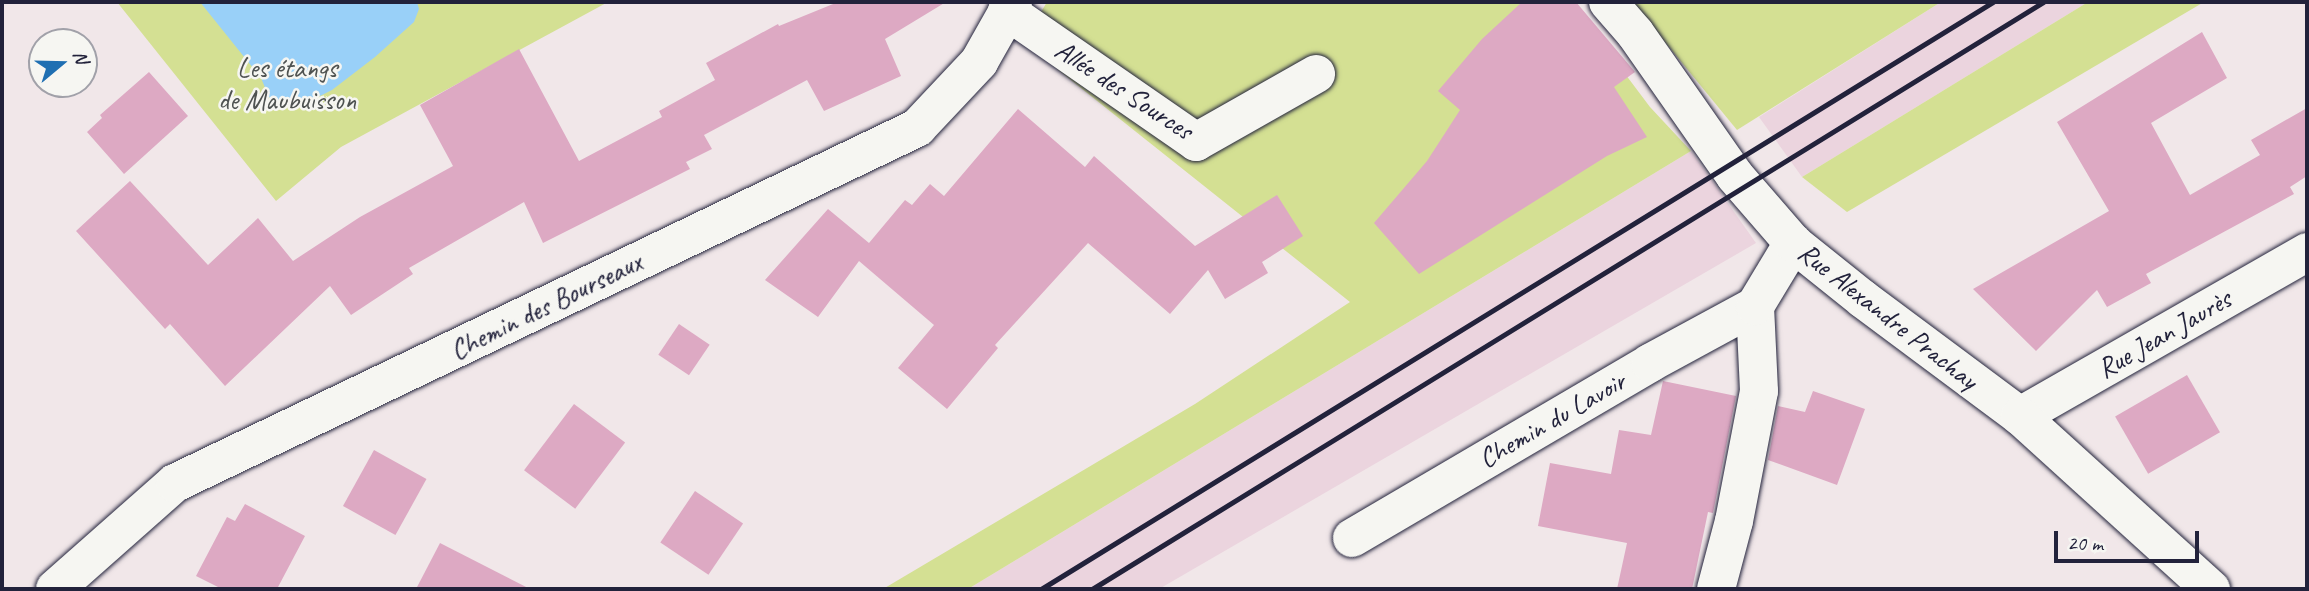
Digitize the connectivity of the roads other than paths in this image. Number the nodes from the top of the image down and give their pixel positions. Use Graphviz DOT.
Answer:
graph roads {
  1 [pos="1608,2"];
  2 [pos="1010,7"];
  3 [pos="1316,74"];
  4 [pos="1793,243"];
  5 [pos="2307,252"];
  6 [pos="1755,306"];
  7 [pos="2020,416"];
  8 [pos="1352,538"];
  9 [pos="55,589"];
  10 [pos="1716,589"];
  11 [pos="2211,589"];
  1 -- 4 [label="street, Rue Alexandre Prachay"];
  2 -- 3 [label="street, Allée des Sources"];
  2 -- 9 [label="street, Chemin des Bourseaux"];
  4 -- 6 [label="street"];
  4 -- 7 [label="street, Rue Alexandre Prachay"];
  5 -- 7 [label="street, Rue Jean Jaurès"];
  6 -- 8 [label="street, Chemin du Lavoir"];
  6 -- 10 [label="street"];
  7 -- 11 [label="street, Rue Alexandre Prachay"];
}
